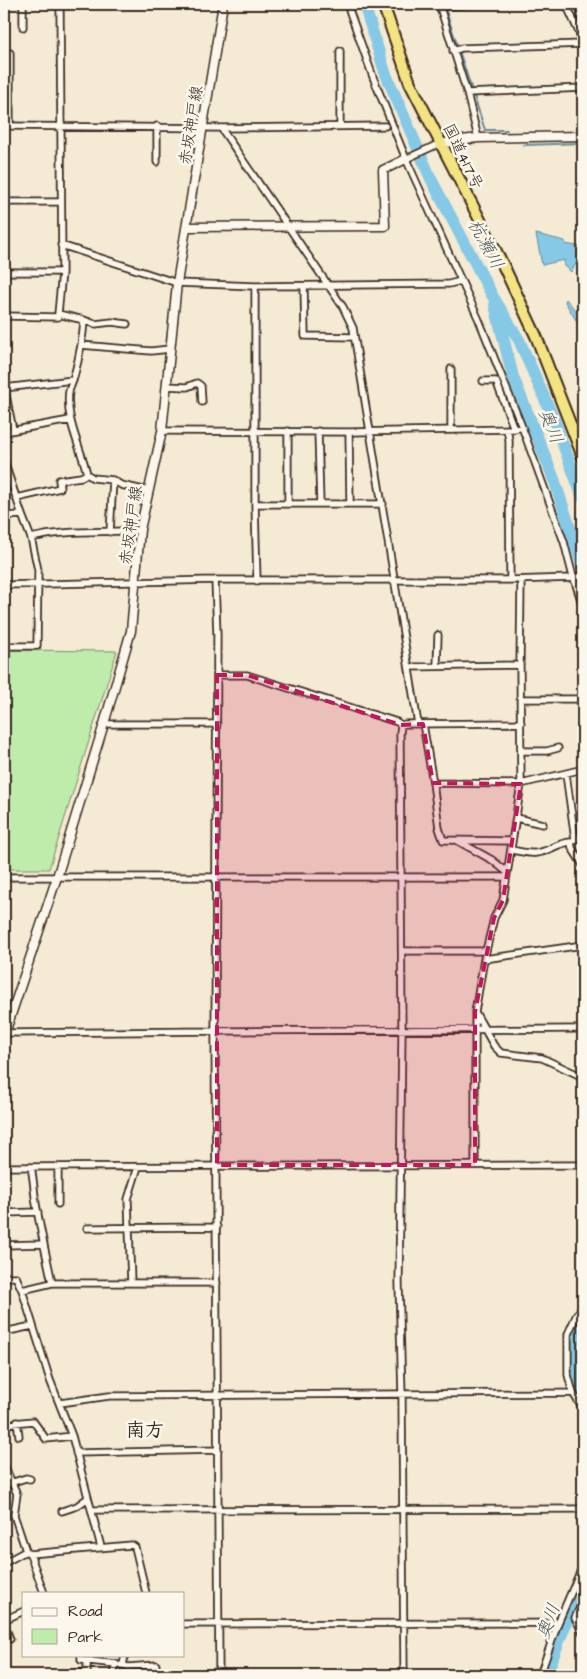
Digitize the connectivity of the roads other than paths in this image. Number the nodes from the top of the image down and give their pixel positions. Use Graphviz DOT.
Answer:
graph roads {
  1 [pos="23,4"];
  2 [pos="60,4"];
  3 [pos="223,4"];
  4 [pos="347,4"];
  5 [pos="383,4"];
  6 [pos="481,4"];
  7 [pos="566,4"];
  8 [pos="442,5"];
  9 [pos="575,23"];
  10 [pos="583,23"];
  11 [pos="23,27"];
  12 [pos="583,42"];
  13 [pos="456,50"];
  14 [pos="340,51"];
  15 [pos="10,53"];
  16 [pos="583,88"];
  17 [pos="470,93"];
  18 [pos="7,126"];
  19 [pos="157,126"];
  20 [pos="204,126"];
  21 [pos="340,126"];
  22 [pos="385,126"];
  23 [pos="60,127"];
  24 [pos="221,128"];
  25 [pos="583,136"];
  26 [pos="478,138"];
  27 [pos="439,144"];
  28 [pos="407,158"];
  29 [pos="157,162"];
  30 [pos="4,202"];
  31 [pos="60,202"];
  32 [pos="288,226"];
  33 [pos="187,227"];
  34 [pos="61,245"];
  35 [pos="4,272"];
  36 [pos="62,272"];
  37 [pos="461,281"];
  38 [pos="177,283"];
  39 [pos="255,286"];
  40 [pos="304,286"];
  41 [pos="328,286"];
  42 [pos="58,314"];
  43 [pos="4,316"];
  44 [pos="84,320"];
  45 [pos="126,324"];
  46 [pos="354,336"];
  47 [pos="81,344"];
  48 [pos="170,349"];
  49 [pos="451,369"];
  50 [pos="73,380"];
  51 [pos="483,381"];
  52 [pos="4,386"];
  53 [pos="166,386"];
  54 [pos="202,402"];
  55 [pos="70,420"];
  56 [pos="522,427"];
  57 [pos="510,429"];
  58 [pos="13,430"];
  59 [pos="451,430"];
  60 [pos="162,431"];
  61 [pos="288,431"];
  62 [pos="318,431"];
  63 [pos="370,431"];
  64 [pos="4,432"];
  65 [pos="255,432"];
  66 [pos="349,432"];
  67 [pos="583,457"];
  68 [pos="4,461"];
  69 [pos="87,474"];
  70 [pos="113,480"];
  71 [pos="148,491"];
  72 [pos="17,498"];
  73 [pos="255,504"];
  74 [pos="288,504"];
  75 [pos="320,504"];
  76 [pos="350,504"];
  77 [pos="383,504"];
  78 [pos="22,515"];
  79 [pos="4,516"];
  80 [pos="140,530"];
  81 [pos="110,532"];
  82 [pos="31,538"];
  83 [pos="582,575"];
  84 [pos="574,578"];
  85 [pos="215,580"];
  86 [pos="395,580"];
  87 [pos="510,580"];
  88 [pos="521,580"];
  89 [pos="257,581"];
  90 [pos="136,583"];
  91 [pos="4,585"];
  92 [pos="37,585"];
  93 [pos="583,606"];
  94 [pos="438,635"];
  95 [pos="4,646"];
  96 [pos="520,665"];
  97 [pos="437,666"];
  98 [pos="409,667"];
  99 [pos="217,675"];
  100 [pos="583,698"];
  101 [pos="521,699"];
  102 [pos="104,724"];
  103 [pos="217,724"];
  104 [pos="421,724"];
  105 [pos="521,724"];
  106 [pos="401,725"];
  107 [pos="558,748"];
  108 [pos="521,751"];
  109 [pos="583,769"];
  110 [pos="566,774"];
  111 [pos="433,783"];
  112 [pos="521,784"];
  113 [pos="516,818"];
  114 [pos="543,824"];
  115 [pos="583,835"];
  116 [pos="456,840"];
  117 [pos="573,840"];
  118 [pos="512,841"];
  119 [pos="511,850"];
  120 [pos="583,865"];
  121 [pos="507,874"];
  122 [pos="401,876"];
  123 [pos="4,877"];
  124 [pos="57,877"];
  125 [pos="216,877"];
  126 [pos="583,945"];
  127 [pos="402,951"];
  128 [pos="486,952"];
  129 [pos="484,959"];
  130 [pos="475,1012"];
  131 [pos="583,1029"];
  132 [pos="216,1030"];
  133 [pos="402,1030"];
  134 [pos="475,1030"];
  135 [pos="485,1030"];
  136 [pos="4,1034"];
  137 [pos="583,1077"];
  138 [pos="217,1165"];
  139 [pos="401,1165"];
  140 [pos="475,1165"];
  141 [pos="583,1165"];
  142 [pos="4,1166"];
  143 [pos="31,1167"];
  144 [pos="58,1167"];
  145 [pos="138,1167"];
  146 [pos="58,1204"];
  147 [pos="38,1212"];
  148 [pos="4,1213"];
  149 [pos="217,1227"];
  150 [pos="87,1228"];
  151 [pos="128,1228"];
  152 [pos="4,1244"];
  153 [pos="44,1244"];
  154 [pos="4,1277"];
  155 [pos="52,1282"];
  156 [pos="131,1283"];
  157 [pos="217,1283"];
  158 [pos="22,1290"];
  159 [pos="583,1307"];
  160 [pos="32,1326"];
  161 [pos="4,1332"];
  162 [pos="574,1394"];
  163 [pos="218,1396"];
  164 [pos="402,1396"];
  165 [pos="60,1403"];
  166 [pos="583,1409"];
  167 [pos="17,1422"];
  168 [pos="4,1424"];
  169 [pos="19,1436"];
  170 [pos="72,1436"];
  171 [pos="218,1450"];
  172 [pos="76,1453"];
  173 [pos="4,1465"];
  174 [pos="30,1479"];
  175 [pos="11,1482"];
  176 [pos="4,1485"];
  177 [pos="88,1498"];
  178 [pos="402,1509"];
  179 [pos="583,1509"];
  180 [pos="92,1510"];
  181 [pos="218,1510"];
  182 [pos="62,1511"];
  183 [pos="101,1547"];
  184 [pos="28,1552"];
  185 [pos="4,1560"];
  186 [pos="583,1565"];
  187 [pos="44,1592"];
  188 [pos="146,1592"];
  189 [pos="583,1601"];
  190 [pos="22,1612"];
  191 [pos="4,1620"];
  192 [pos="402,1623"];
  193 [pos="4,1624"];
  194 [pos="185,1624"];
  195 [pos="218,1624"];
  196 [pos="558,1624"];
  197 [pos="583,1633"];
  198 [pos="10,1639"];
  199 [pos="81,1656"];
  200 [pos="124,1656"];
  201 [pos="87,1661"];
  202 [pos="119,1664"];
  203 [pos="156,1666"];
  204 [pos="59,1668"];
  205 [pos="87,1674"];
  206 [pos="58,1675"];
  207 [pos="113,1675"];
  208 [pos="219,1675"];
  209 [pos="404,1675"];
  210 [pos="540,1675"];
  1 -- 11 [label="street"];
  2 -- 23 [label="street"];
  3 -- 20 [label="main road, 赤坂神戸線"];
  4 -- 28 [label="street"];
  5 -- 27 [label="highway, 国道417号"];
  6 -- 8 [label="street"];
  7 -- 9 [label="street"];
  8 -- 13 [label="street"];
  9 -- 10 [label="street"];
  9 -- 12 [label="street"];
  12 -- 13 [label="street"];
  13 -- 17 [label="street"];
  14 -- 21 [label="street"];
  15 -- 18 [label="street"];
  16 -- 17 [label="street"];
  17 -- 26 [label="street"];
  18 -- 23 [label="street"];
  19 -- 20 [label="street"];
  19 -- 23 [label="street"];
  19 -- 29 [label="street"];
  20 -- 24 [label="street"];
  20 -- 33 [label="main road, 赤坂神戸線"];
  21 -- 22 [label="street"];
  21 -- 24 [label="street"];
  23 -- 31 [label="street"];
  24 -- 32 [label="street"];
  25 -- 26 [label="main road"];
  26 -- 27 [label="main road"];
  27 -- 28 [label="street"];
  27 -- 67 [label="highway, 国道417号"];
  28 -- 32 [label="main road"];
  28 -- 37 [label="street"];
  30 -- 31 [label="street"];
  31 -- 34 [label="street"];
  32 -- 33 [label="main road"];
  32 -- 41 [label="street"];
  33 -- 38 [label="main road, 赤坂神戸線"];
  34 -- 36 [label="street"];
  34 -- 38 [label="street"];
  35 -- 36 [label="street"];
  36 -- 42 [label="street"];
  37 -- 41 [label="street"];
  37 -- 56 [label="street"];
  38 -- 39 [label="street"];
  38 -- 48 [label="main road, 赤坂神戸線"];
  39 -- 40 [label="street"];
  39 -- 65 [label="street"];
  40 -- 41 [label="street"];
  40 -- 46 [label="street"];
  41 -- 46 [label="street"];
  42 -- 43 [label="street"];
  42 -- 44 [label="street"];
  44 -- 45 [label="street"];
  44 -- 47 [label="street"];
  46 -- 63 [label="street"];
  47 -- 48 [label="street"];
  47 -- 50 [label="street"];
  48 -- 53 [label="main road, 赤坂神戸線"];
  49 -- 59 [label="street"];
  50 -- 52 [label="street"];
  50 -- 55 [label="street"];
  51 -- 57 [label="street"];
  52 -- 58 [label="street"];
  53 -- 54 [label="street"];
  53 -- 60 [label="main road, 赤坂神戸線"];
  55 -- 58 [label="street"];
  55 -- 69 [label="street"];
  56 -- 57 [label="street"];
  56 -- 84 [label="street"];
  57 -- 59 [label="street"];
  57 -- 87 [label="street"];
  58 -- 64 [label="street"];
  59 -- 63 [label="street"];
  60 -- 65 [label="street"];
  60 -- 71 [label="main road, 赤坂神戸線"];
  61 -- 62 [label="street"];
  61 -- 65 [label="street"];
  61 -- 74 [label="street"];
  62 -- 66 [label="street"];
  62 -- 75 [label="street"];
  63 -- 66 [label="street"];
  63 -- 77 [label="street"];
  65 -- 73 [label="street"];
  66 -- 76 [label="street"];
  68 -- 72 [label="street"];
  69 -- 70 [label="street"];
  69 -- 72 [label="street"];
  70 -- 71 [label="street"];
  70 -- 81 [label="street"];
  71 -- 80 [label="main road, 赤坂神戸線"];
  72 -- 78 [label="street"];
  73 -- 74 [label="street"];
  73 -- 89 [label="street"];
  74 -- 75 [label="street"];
  75 -- 76 [label="street"];
  76 -- 77 [label="street"];
  77 -- 86 [label="street"];
  78 -- 79 [label="street"];
  78 -- 82 [label="street"];
  80 -- 81 [label="street"];
  80 -- 90 [label="main road, 赤坂神戸線"];
  81 -- 82 [label="street"];
  82 -- 92 [label="street"];
  83 -- 84 [label="street"];
  84 -- 88 [label="street"];
  84 -- 93 [label="street"];
  85 -- 89 [label="street"];
  85 -- 90 [label="street"];
  85 -- 99 [label="street"];
  86 -- 87 [label="street"];
  86 -- 89 [label="street"];
  86 -- 98 [label="street"];
  87 -- 88 [label="street"];
  88 -- 96 [label="street"];
  90 -- 92 [label="street"];
  90 -- 102 [label="main road, 赤坂神戸線"];
  91 -- 92 [label="street"];
  92 -- 95 [label="street"];
  94 -- 97 [label="street"];
  96 -- 97 [label="street"];
  96 -- 101 [label="street"];
  97 -- 98 [label="street"];
  98 -- 104 [label="street"];
  99 -- 103 [label="street"];
  99 -- 106 [label="street"];
  100 -- 101 [label="street"];
  101 -- 105 [label="street"];
  102 -- 103 [label="street"];
  102 -- 124 [label="main road, 赤坂神戸線"];
  103 -- 125 [label="street"];
  104 -- 105 [label="street"];
  104 -- 106 [label="street"];
  104 -- 111 [label="street"];
  105 -- 108 [label="street"];
  106 -- 122 [label="street"];
  107 -- 108 [label="street"];
  108 -- 112 [label="street"];
  109 -- 110 [label="street"];
  110 -- 112 [label="street"];
  110 -- 117 [label="street"];
  111 -- 112 [label="street"];
  111 -- 116 [label="street"];
  112 -- 113 [label="street"];
  113 -- 114 [label="street"];
  113 -- 118 [label="street"];
  115 -- 117 [label="street"];
  116 -- 118 [label="street"];
  116 -- 121 [label="street"];
  117 -- 119 [label="street"];
  117 -- 120 [label="street"];
  118 -- 119 [label="street"];
  119 -- 121 [label="street"];
  121 -- 122 [label="street"];
  121 -- 128 [label="street"];
  122 -- 125 [label="street"];
  122 -- 127 [label="street"];
  123 -- 124 [label="street"];
  124 -- 125 [label="street"];
  124 -- 136 [label="main road, 赤坂神戸線"];
  125 -- 132 [label="street"];
  126 -- 129 [label="street"];
  127 -- 128 [label="street"];
  127 -- 133 [label="street"];
  128 -- 129 [label="street"];
  129 -- 130 [label="street"];
  130 -- 134 [label="street"];
  130 -- 135 [label="street"];
  131 -- 135 [label="street"];
  132 -- 133 [label="street"];
  132 -- 136 [label="street"];
  132 -- 138 [label="street"];
  133 -- 134 [label="street"];
  133 -- 139 [label="street"];
  134 -- 135 [label="street"];
  134 -- 140 [label="street"];
  135 -- 137 [label="street"];
  138 -- 139 [label="street"];
  138 -- 145 [label="street"];
  138 -- 149 [label="street"];
  139 -- 140 [label="street"];
  139 -- 164 [label="street"];
  140 -- 141 [label="street"];
  142 -- 143 [label="street"];
  143 -- 144 [label="street"];
  143 -- 147 [label="street"];
  144 -- 145 [label="street"];
  144 -- 146 [label="street"];
  145 -- 151 [label="street"];
  147 -- 148 [label="street"];
  147 -- 153 [label="street"];
  149 -- 151 [label="street"];
  149 -- 157 [label="street"];
  150 -- 151 [label="street"];
  151 -- 156 [label="street"];
  152 -- 153 [label="street"];
  153 -- 155 [label="street"];
  154 -- 158 [label="street"];
  155 -- 156 [label="street"];
  155 -- 158 [label="street"];
  156 -- 157 [label="street"];
  157 -- 163 [label="street"];
  158 -- 160 [label="street"];
  159 -- 162 [label="street"];
  160 -- 161 [label="street"];
  160 -- 165 [label="street"];
  162 -- 164 [label="street"];
  162 -- 166 [label="street"];
  163 -- 164 [label="street"];
  163 -- 165 [label="street"];
  163 -- 171 [label="street"];
  164 -- 178 [label="street"];
  165 -- 170 [label="street"];
  167 -- 168 [label="street"];
  167 -- 169 [label="street"];
  167 -- 170 [label="street"];
  170 -- 172 [label="street"];
  171 -- 172 [label="street"];
  171 -- 181 [label="street"];
  172 -- 177 [label="street"];
  173 -- 175 [label="street"];
  174 -- 175 [label="street"];
  175 -- 176 [label="street"];
  175 -- 184 [label="street"];
  177 -- 180 [label="street"];
  177 -- 182 [label="street"];
  178 -- 179 [label="street"];
  178 -- 181 [label="street"];
  178 -- 192 [label="street"];
  180 -- 181 [label="street"];
  180 -- 183 [label="street"];
  181 -- 195 [label="street"];
  183 -- 184 [label="street"];
  183 -- 188 [label="street"];
  184 -- 185 [label="street"];
  184 -- 187 [label="street"];
  186 -- 196 [label="street"];
  189 -- 197 [label="street"];
  190 -- 191 [label="street"];
  192 -- 195 [label="street"];
  192 -- 196 [label="street"];
  192 -- 209 [label="street"];
  193 -- 198 [label="street"];
  194 -- 195 [label="street"];
  195 -- 208 [label="street"];
  196 -- 210 [label="street"];
  199 -- 201 [label="street"];
  200 -- 202 [label="street"];
  201 -- 202 [label="street"];
  201 -- 205 [label="street"];
  202 -- 203 [label="street"];
  202 -- 207 [label="street"];
  204 -- 206 [label="street"];
  205 -- 206 [label="street"];
}
